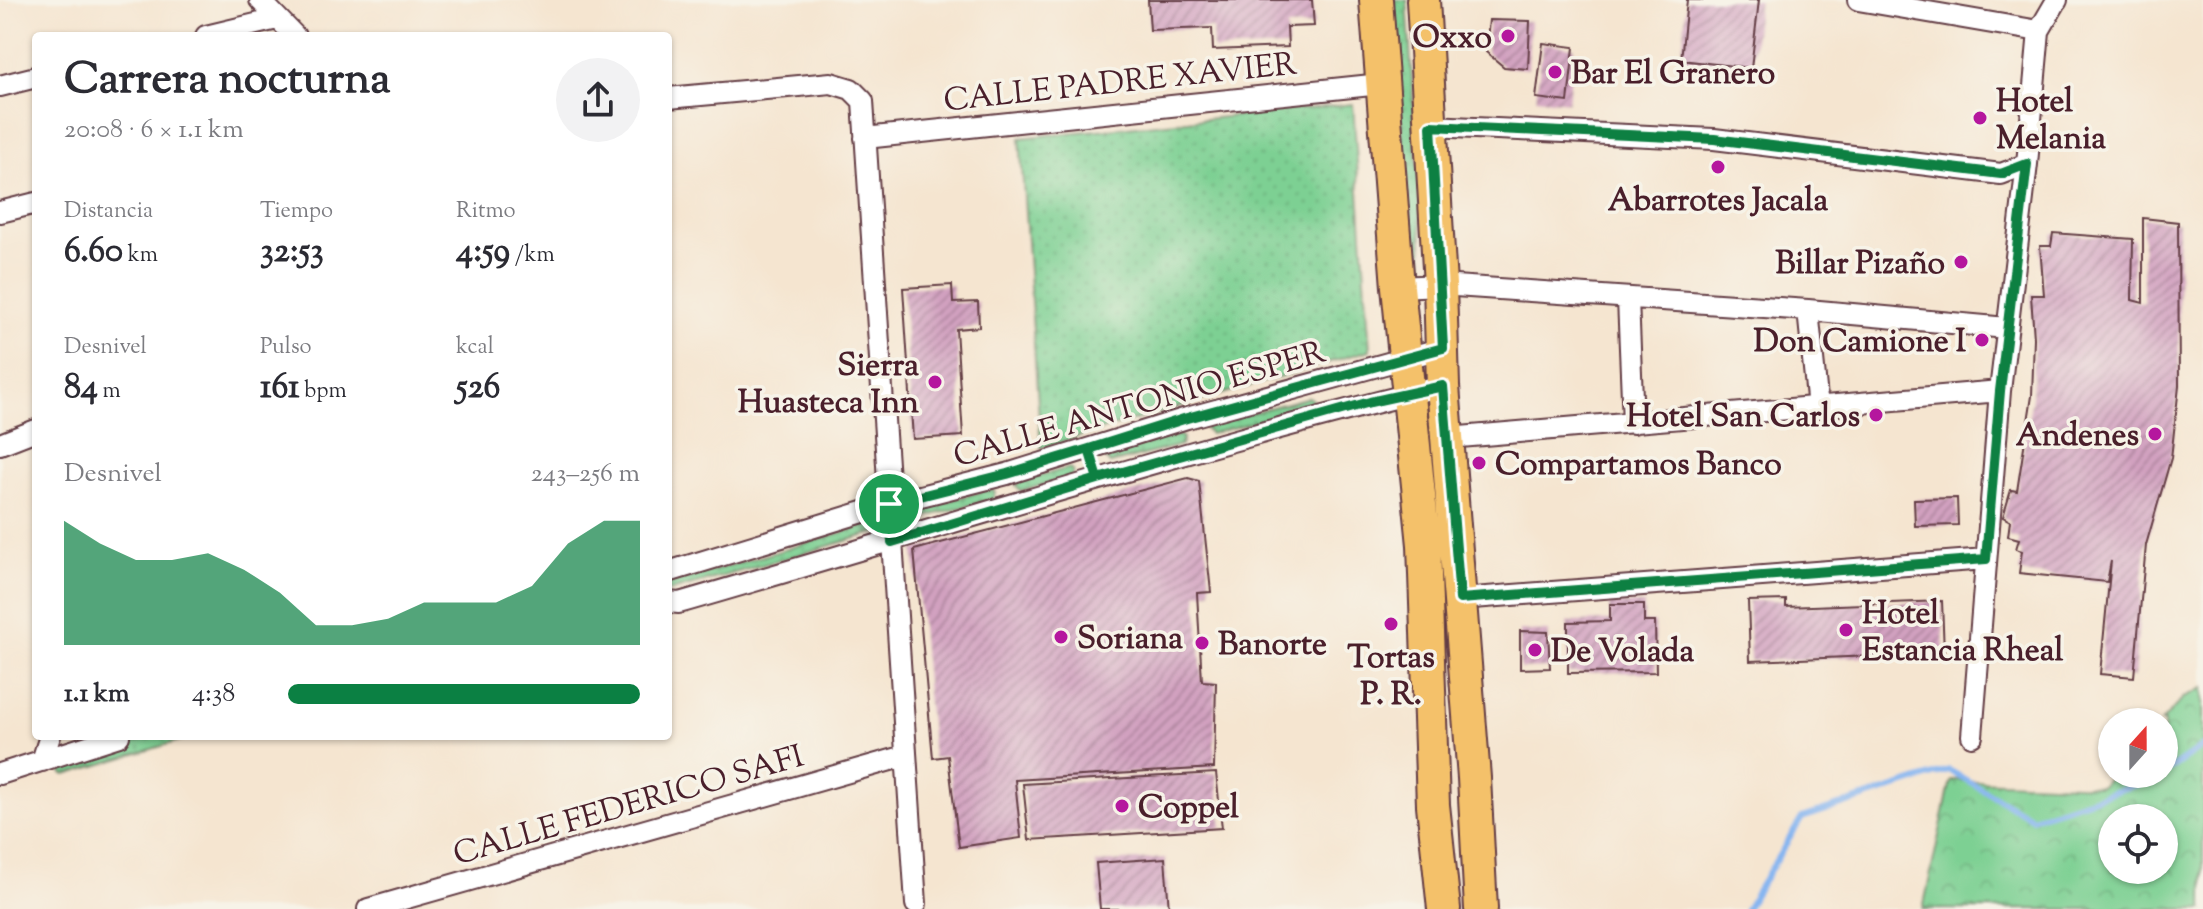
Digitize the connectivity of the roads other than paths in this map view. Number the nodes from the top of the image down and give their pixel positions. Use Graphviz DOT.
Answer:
graph roads {
  1 [pos="260,0"];
  2 [pos="1376,0"];
  3 [pos="1423,0"];
  4 [pos="1858,0"];
  5 [pos="2057,0"];
  6 [pos="277,19"];
  7 [pos="2039,31"];
  8 [pos="223,32"];
  9 [pos="291,32"];
  10 [pos="32,78"];
  11 [pos="1381,84"];
  12 [pos="0,86"];
  13 [pos="672,98"];
  14 [pos="1431,126"];
  15 [pos="865,138"];
  16 [pos="2027,164"];
  17 [pos="32,204"];
  18 [pos="0,212"];
  19 [pos="1440,285"];
  20 [pos="1398,287"];
  21 [pos="1628,299"];
  22 [pos="1808,310"];
  23 [pos="2007,328"];
  24 [pos="1443,348"];
  25 [pos="1406,357"];
  26 [pos="1443,386"];
  27 [pos="2000,391"];
  28 [pos="1409,394"];
  29 [pos="1818,408"];
  30 [pos="1187,418"];
  31 [pos="1633,423"];
  32 [pos="32,432"];
  33 [pos="1448,438"];
  34 [pos="0,444"];
  35 [pos="1089,449"];
  36 [pos="1200,452"];
  37 [pos="1098,479"];
  38 [pos="889,504"];
  39 [pos="892,542"];
  40 [pos="1986,559"];
  41 [pos="672,571"];
  42 [pos="1460,599"];
  43 [pos="672,602"];
  44 [pos="1972,736"];
  45 [pos="49,740"];
  46 [pos="107,740"];
  47 [pos="905,756"];
  48 [pos="42,761"];
  49 [pos="0,774"];
  50 [pos="1474,778"];
  51 [pos="1438,864"];
  52 [pos="916,904"];
  53 [pos="368,909"];
  54 [pos="1436,909"];
  55 [pos="1444,909"];
  56 [pos="1481,909"];
  57 [pos="1489,909"];
  1 -- 6 [label="street"];
  2 -- 11 [label="main road"];
  3 -- 14 [label="main road"];
  4 -- 7 [label="street"];
  5 -- 7 [label="street"];
  6 -- 8 [label="street"];
  6 -- 9 [label="street"];
  7 -- 16 [label="street"];
  10 -- 12 [label="street"];
  11 -- 15 [label="street, CALLE PADRE XAVIER"];
  11 -- 20 [label="main road"];
  13 -- 15 [label="street"];
  14 -- 16 [label="street"];
  14 -- 19 [label="main road"];
  15 -- 38 [label="street"];
  16 -- 23 [label="street"];
  17 -- 18 [label="street"];
  19 -- 20 [label="street"];
  19 -- 21 [label="street"];
  19 -- 24 [label="main road"];
  20 -- 25 [label="main road"];
  21 -- 22 [label="street"];
  21 -- 31 [label="street"];
  22 -- 23 [label="street"];
  22 -- 29 [label="street"];
  23 -- 27 [label="street"];
  24 -- 25 [label="street, CALLE ANTONIO ESPER"];
  24 -- 26 [label="main road"];
  25 -- 28 [label="main road"];
  25 -- 30 [label="street, CALLE ANTONIO ESPER"];
  26 -- 28 [label="street, CALLE ANTONIO ESPER"];
  26 -- 33 [label="main road"];
  27 -- 29 [label="street"];
  27 -- 40 [label="street"];
  28 -- 36 [label="street, CALLE ANTONIO ESPER"];
  28 -- 51 [label="main road"];
  29 -- 31 [label="street"];
  30 -- 35 [label="street, CALLE ANTONIO ESPER"];
  30 -- 36 [label="street"];
  31 -- 33 [label="street"];
  32 -- 34 [label="street"];
  33 -- 42 [label="main road"];
  35 -- 37 [label="street"];
  35 -- 38 [label="street, CALLE ANTONIO ESPER"];
  36 -- 37 [label="street, CALLE ANTONIO ESPER"];
  37 -- 39 [label="street, CALLE ANTONIO ESPER"];
  38 -- 39 [label="street"];
  38 -- 41 [label="street, CALLE ANTONIO ESPER"];
  39 -- 43 [label="street, CALLE ANTONIO ESPER"];
  39 -- 47 [label="street"];
  40 -- 42 [label="street"];
  40 -- 44 [label="street"];
  42 -- 50 [label="main road"];
  45 -- 48 [label="street"];
  46 -- 48 [label="street"];
  47 -- 52 [label="street"];
  47 -- 53 [label="street, CALLE FEDERICO SAFI"];
  48 -- 49 [label="street"];
  50 -- 56 [label="main road"];
  50 -- 57 [label="main road"];
  51 -- 54 [label="main road"];
  51 -- 55 [label="main road"];
}
